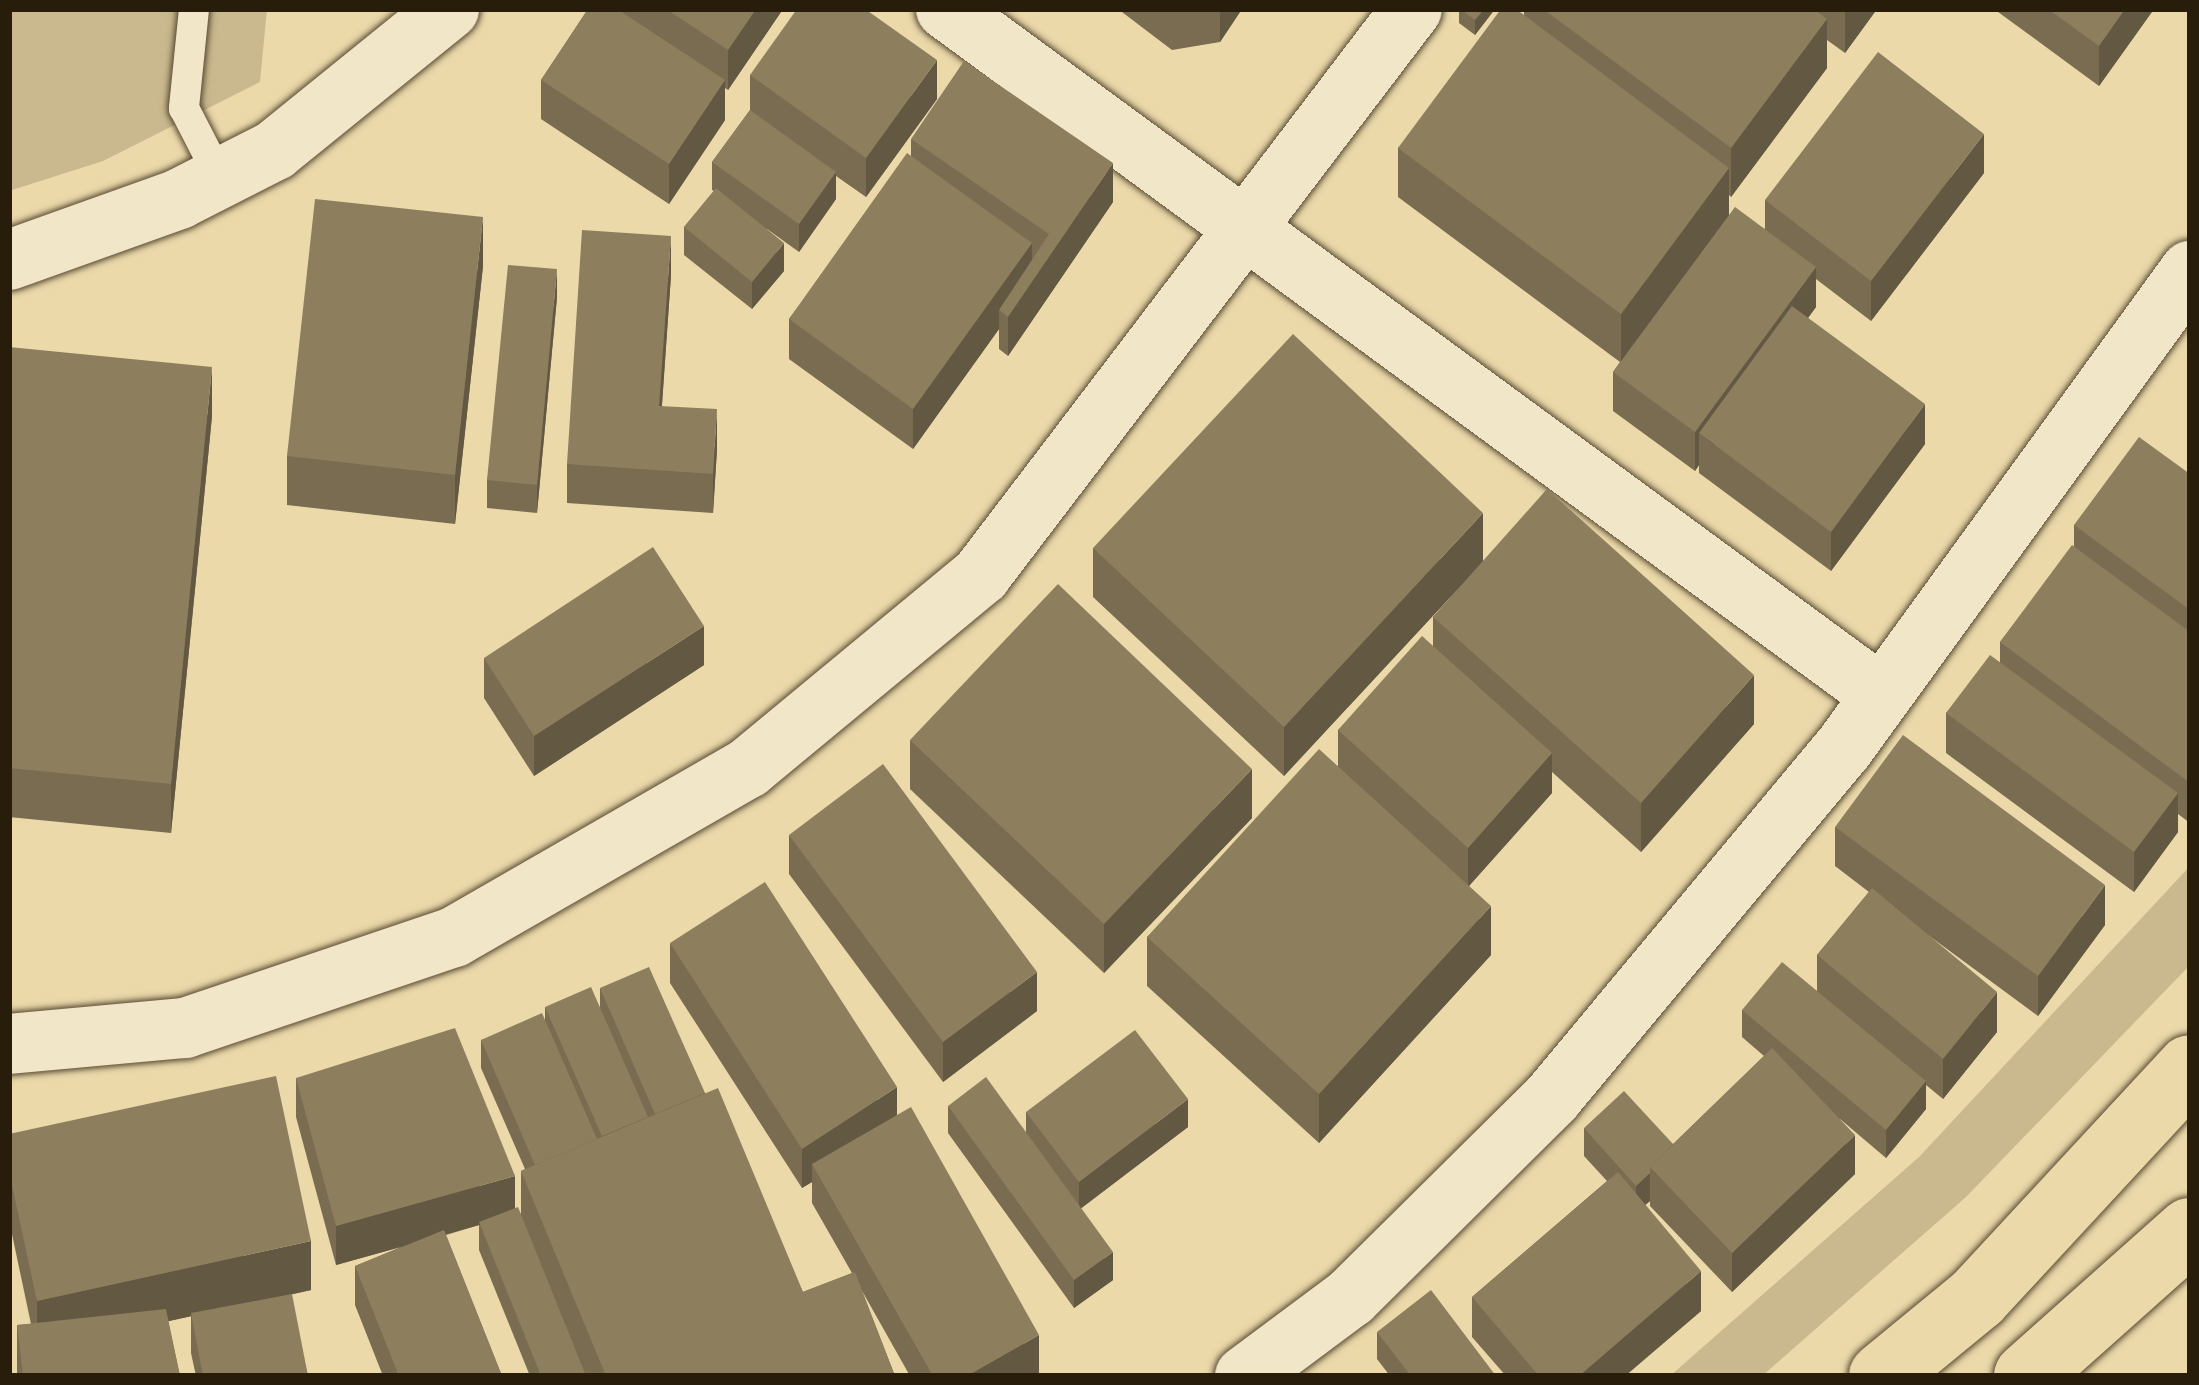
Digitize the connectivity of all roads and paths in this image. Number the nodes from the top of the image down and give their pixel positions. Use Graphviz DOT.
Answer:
graph roads {
  1 [pos="194,9"];
  2 [pos="449,9"];
  3 [pos="946,9"];
  4 [pos="1412,9"];
  5 [pos="220,178"];
  6 [pos="1247,232"];
  7 [pos="9,260"];
  8 [pos="2190,271"];
  9 [pos="1880,694"];
  10 [pos="9,1044"];
  11 [pos="2190,1068"];
  12 [pos="2190,1231"];
  13 [pos="1245,1376"];
  14 [pos="1882,1376"];
  15 [pos="2027,1376"];
  1 -- 5 [label="lane"];
  2 -- 5 [label="street"];
  3 -- 6 [label="street"];
  4 -- 6 [label="street"];
  5 -- 7 [label="street"];
  6 -- 9 [label="street"];
  6 -- 10 [label="street"];
  8 -- 9 [label="street"];
  9 -- 13 [label="street"];
  11 -- 14 [label="highway"];
  12 -- 15 [label="highway"];
}
